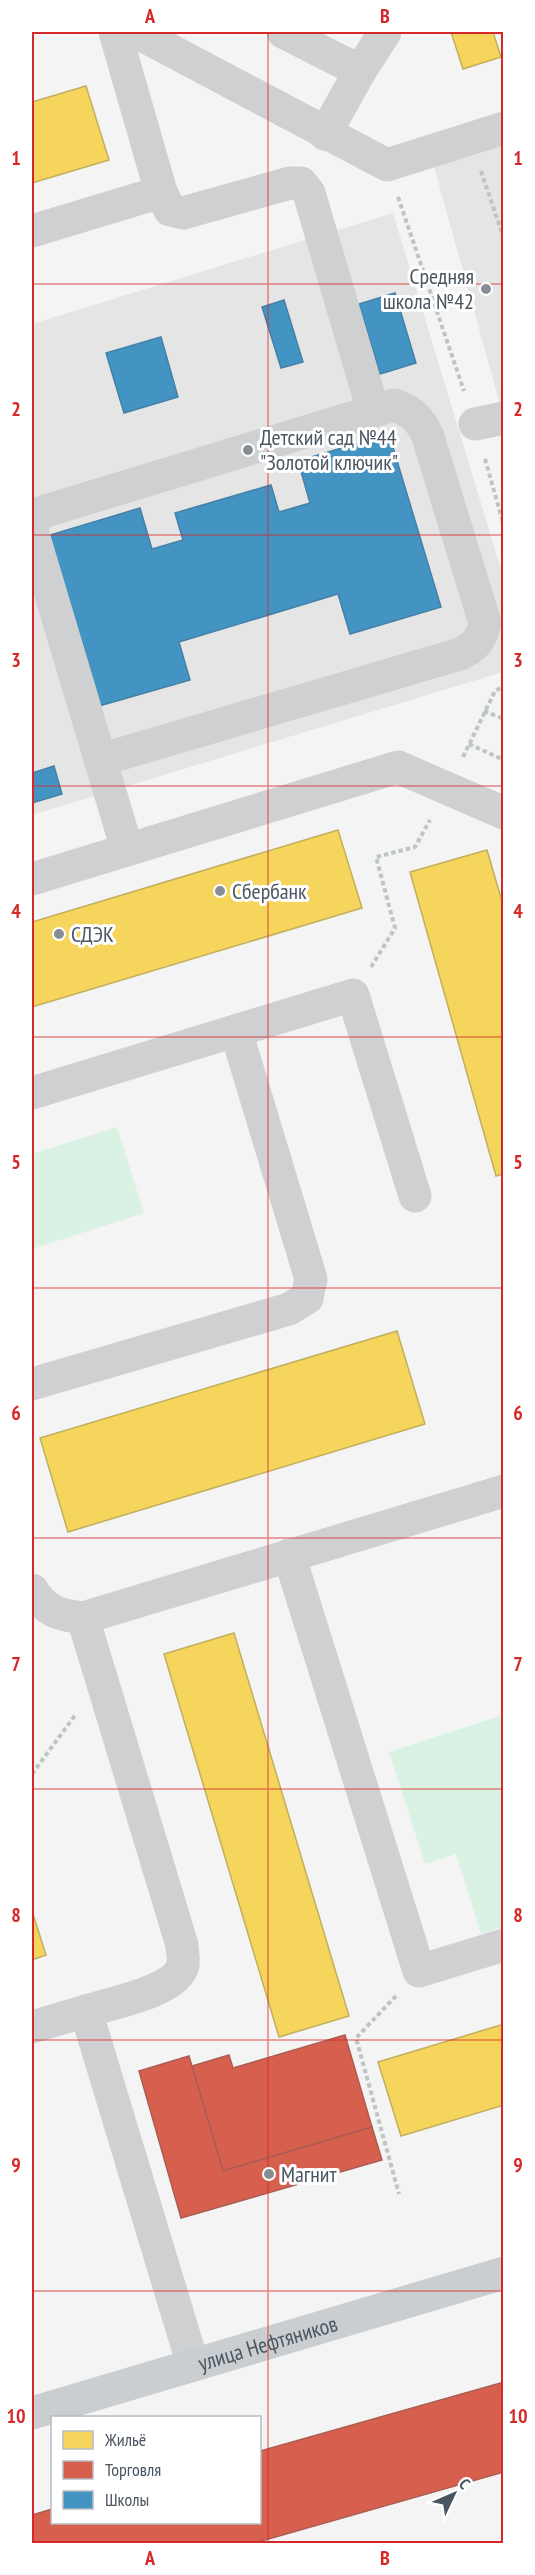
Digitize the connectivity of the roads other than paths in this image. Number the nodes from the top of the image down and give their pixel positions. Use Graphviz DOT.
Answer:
graph roads {
  1 [pos="115,32"];
  2 [pos="136,32"];
  3 [pos="283,32"];
  4 [pos="385,32"];
  5 [pos="360,71"];
  6 [pos="504,128"];
  7 [pos="325,134"];
  8 [pos="161,192"];
  9 [pos="32,231"];
  10 [pos="374,410"];
  11 [pos="100,760"];
  12 [pos="504,813"];
  13 [pos="127,849"];
  14 [pos="32,879"];
  15 [pos="236,1031"];
  16 [pos="32,1093"];
  17 [pos="415,1196"];
  18 [pos="32,1384"];
  19 [pos="504,1491"];
  20 [pos="289,1555"];
  21 [pos="32,1590"];
  22 [pos="83,1618"];
  23 [pos="504,1946"];
  24 [pos="86,2011"];
  25 [pos="32,2027"];
  26 [pos="504,2273"];
  27 [pos="193,2365"];
  28 [pos="32,2413"];
  1 -- 8 [label="lane"];
  2 -- 7 [label="lane"];
  3 -- 5 [label="lane"];
  4 -- 5 [label="lane"];
  5 -- 7 [label="lane"];
  6 -- 7 [label="lane"];
  8 -- 9 [label="lane"];
  8 -- 10 [label="lane"];
  10 -- 11 [label="lane"];
  10 -- 11 [label="lane"];
  11 -- 13 [label="lane"];
  12 -- 13 [label="lane"];
  13 -- 14 [label="lane"];
  15 -- 16 [label="lane"];
  15 -- 17 [label="lane"];
  15 -- 18 [label="lane"];
  19 -- 20 [label="lane"];
  20 -- 22 [label="lane"];
  20 -- 23 [label="lane"];
  21 -- 22 [label="lane"];
  22 -- 24 [label="lane"];
  24 -- 25 [label="lane"];
  24 -- 27 [label="lane"];
  26 -- 27 [label="main road, улица Нефтяников"];
  27 -- 28 [label="main road, улица Нефтяников"];
}
